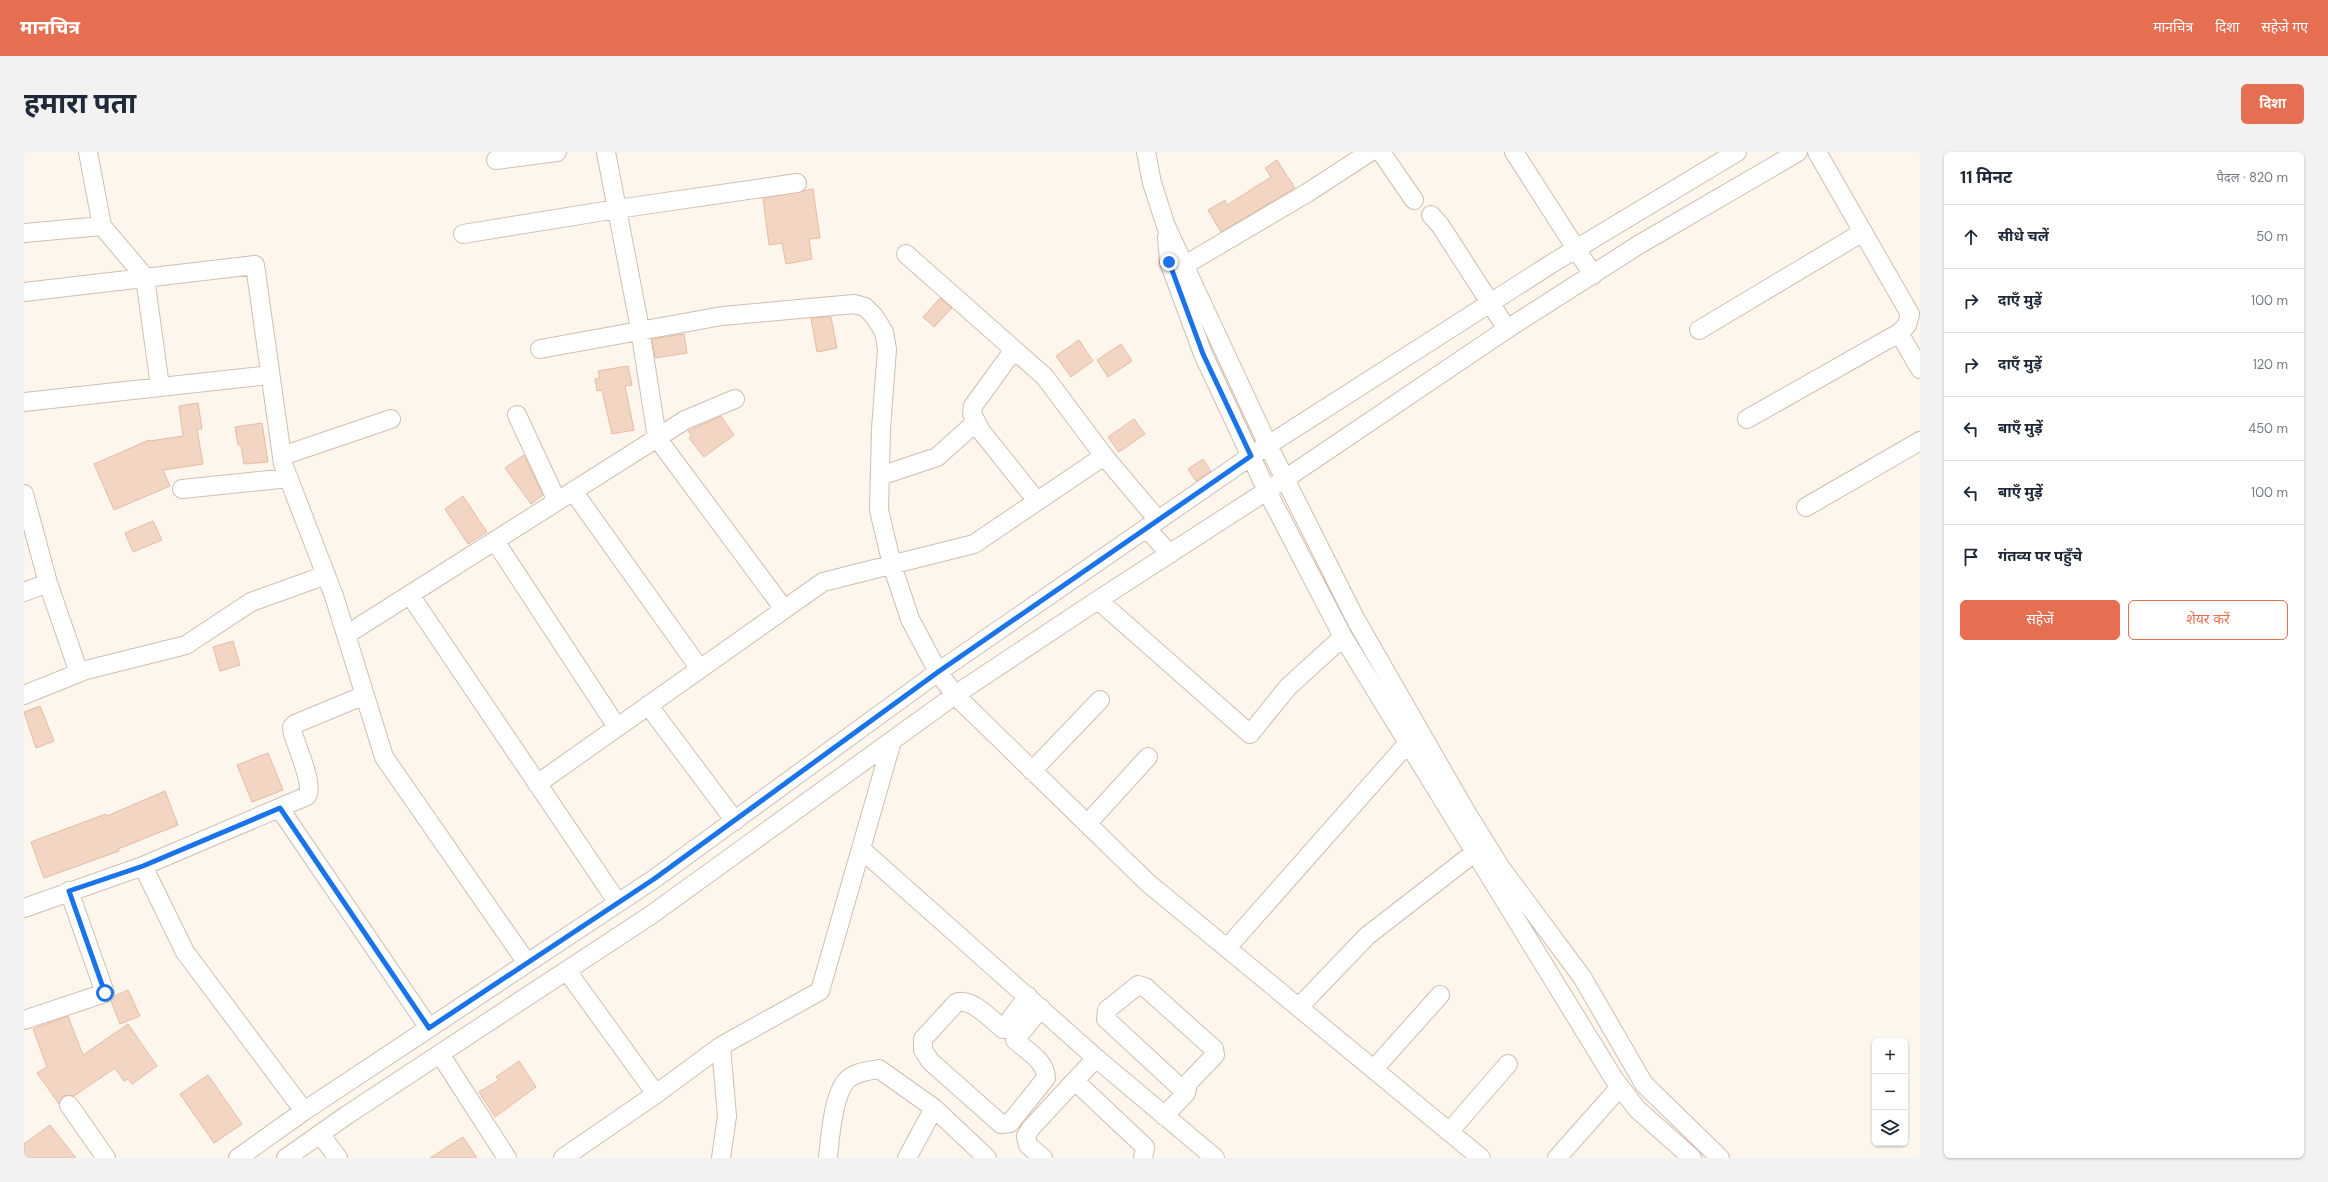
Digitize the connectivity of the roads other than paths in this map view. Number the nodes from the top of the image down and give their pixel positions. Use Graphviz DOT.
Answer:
graph roads {
  1 [pos="88,152"];
  2 [pos="557,152"];
  3 [pos="606,152"];
  4 [pos="1146,152"];
  5 [pos="1370,152"];
  6 [pos="1381,152"];
  7 [pos="1514,152"];
  8 [pos="1737,152"];
  9 [pos="1798,152"];
  10 [pos="1817,152"];
  11 [pos="496,160"];
  12 [pos="797,184"];
  13 [pos="1414,200"];
  14 [pos="617,209"];
  15 [pos="1430,215"];
  16 [pos="102,226"];
  17 [pos="24,232"];
  18 [pos="1863,232"];
  19 [pos="463,234"];
  20 [pos="1577,249"];
  21 [pos="906,254"];
  22 [pos="1180,265"];
  23 [pos="1593,275"];
  24 [pos="146,277"];
  25 [pos="24,292"];
  26 [pos="1490,304"];
  27 [pos="640,329"];
  28 [pos="1507,329"];
  29 [pos="1699,330"];
  30 [pos="1899,333"];
  31 [pos="540,349"];
  32 [pos="1013,351"];
  33 [pos="1920,369"];
  34 [pos="270,375"];
  35 [pos="160,387"];
  36 [pos="735,399"];
  37 [pos="24,402"];
  38 [pos="517,415"];
  39 [pos="1746,418"];
  40 [pos="391,419"];
  41 [pos="975,423"];
  42 [pos="657,438"];
  43 [pos="1920,441"];
  44 [pos="1268,445"];
  45 [pos="282,456"];
  46 [pos="1104,456"];
  47 [pos="1251,456"];
  48 [pos="880,476"];
  49 [pos="289,478"];
  50 [pos="1285,479"];
  51 [pos="182,489"];
  52 [pos="573,491"];
  53 [pos="1267,491"];
  54 [pos="24,494"];
  55 [pos="557,501"];
  56 [pos="1037,501"];
  57 [pos="1806,507"];
  58 [pos="1152,524"];
  59 [pos="495,541"];
  60 [pos="1170,554"];
  61 [pos="892,565"];
  62 [pos="326,575"];
  63 [pos="48,583"];
  64 [pos="24,592"];
  65 [pos="410,595"];
  66 [pos="1098,600"];
  67 [pos="784,609"];
  68 [pos="346,635"];
  69 [pos="1343,637"];
  70 [pos="700,669"];
  71 [pos="938,672"];
  72 [pos="79,673"];
  73 [pos="24,695"];
  74 [pos="365,695"];
  75 [pos="955,695"];
  76 [pos="1100,700"];
  77 [pos="648,706"];
  78 [pos="617,727"];
  79 [pos="892,741"];
  80 [pos="1408,744"];
  81 [pos="1148,757"];
  82 [pos="1032,771"];
  83 [pos="537,784"];
  84 [pos="280,808"];
  85 [pos="735,821"];
  86 [pos="1087,824"];
  87 [pos="861,849"];
  88 [pos="1474,853"];
  89 [pos="143,866"];
  90 [pos="69,891"];
  91 [pos="618,903"];
  92 [pos="24,908"];
  93 [pos="1227,948"];
  94 [pos="527,963"];
  95 [pos="567,970"];
  96 [pos="1440,995"];
  97 [pos="1034,1002"];
  98 [pos="1299,1007"];
  99 [pos="24,1020"];
  100 [pos="429,1028"];
  101 [pos="1009,1035"];
  102 [pos="721,1046"];
  103 [pos="440,1054"];
  104 [pos="1096,1058"];
  105 [pos="1508,1064"];
  106 [pos="1374,1069"];
  107 [pos="1075,1082"];
  108 [pos="1620,1087"];
  109 [pos="1186,1093"];
  110 [pos="656,1094"];
  111 [pos="69,1105"];
  112 [pos="934,1108"];
  113 [pos="304,1111"];
  114 [pos="1164,1116"];
  115 [pos="1449,1132"];
  116 [pos="320,1134"];
  117 [pos="106,1158"];
  118 [pos="238,1158"];
  119 [pos="286,1158"];
  120 [pos="338,1158"];
  121 [pos="507,1158"];
  122 [pos="563,1158"];
  123 [pos="721,1158"];
  124 [pos="828,1158"];
  125 [pos="907,1158"];
  126 [pos="987,1158"];
  127 [pos="1043,1158"];
  128 [pos="1143,1158"];
  129 [pos="1215,1158"];
  130 [pos="1481,1158"];
  131 [pos="1557,1158"];
  132 [pos="1692,1158"];
  133 [pos="1720,1158"];
  1 -- 16 [label="street"];
  2 -- 11 [label="street"];
  3 -- 14 [label="street"];
  4 -- 22 [label="street"];
  5 -- 22 [label="street"];
  6 -- 13 [label="street"];
  7 -- 20 [label="street"];
  8 -- 20 [label="street"];
  9 -- 23 [label="street"];
  10 -- 18 [label="street"];
  12 -- 14 [label="street"];
  14 -- 19 [label="street"];
  14 -- 27 [label="street"];
  15 -- 26 [label="street"];
  16 -- 17 [label="street"];
  16 -- 24 [label="street"];
  18 -- 29 [label="street"];
  18 -- 30 [label="street"];
  20 -- 23 [label="street"];
  20 -- 26 [label="street"];
  21 -- 32 [label="street"];
  22 -- 44 [label="street"];
  22 -- 47 [label="street"];
  23 -- 28 [label="street"];
  24 -- 25 [label="street"];
  24 -- 34 [label="street"];
  24 -- 35 [label="street"];
  26 -- 28 [label="street"];
  26 -- 44 [label="street"];
  27 -- 31 [label="street"];
  27 -- 42 [label="street"];
  27 -- 48 [label="street"];
  28 -- 50 [label="street"];
  30 -- 33 [label="street"];
  30 -- 39 [label="street"];
  32 -- 41 [label="street"];
  32 -- 46 [label="street"];
  34 -- 35 [label="street"];
  34 -- 45 [label="street"];
  35 -- 37 [label="street"];
  36 -- 42 [label="street"];
  38 -- 55 [label="street"];
  40 -- 45 [label="street"];
  41 -- 48 [label="street"];
  41 -- 56 [label="street"];
  42 -- 52 [label="street"];
  42 -- 67 [label="street"];
  43 -- 57 [label="street"];
  44 -- 47 [label="street"];
  44 -- 50 [label="street"];
  45 -- 49 [label="street"];
  46 -- 56 [label="street"];
  46 -- 58 [label="street"];
  47 -- 53 [label="street"];
  47 -- 58 [label="street"];
  48 -- 61 [label="street"];
  49 -- 51 [label="street"];
  49 -- 62 [label="street"];
  50 -- 53 [label="street"];
  50 -- 133 [label="street"];
  52 -- 55 [label="street"];
  52 -- 70 [label="street"];
  53 -- 60 [label="street"];
  53 -- 69 [label="street"];
  54 -- 63 [label="street"];
  55 -- 59 [label="street"];
  56 -- 61 [label="street"];
  58 -- 60 [label="street"];
  58 -- 71 [label="street"];
  59 -- 65 [label="street"];
  59 -- 78 [label="street"];
  60 -- 66 [label="street"];
  61 -- 67 [label="street"];
  61 -- 71 [label="street"];
  62 -- 68 [label="street"];
  62 -- 72 [label="street"];
  63 -- 64 [label="street"];
  63 -- 72 [label="street"];
  65 -- 68 [label="street"];
  65 -- 83 [label="street"];
  66 -- 69 [label="street"];
  66 -- 75 [label="street"];
  67 -- 70 [label="street"];
  68 -- 74 [label="street"];
  69 -- 80 [label="street"];
  70 -- 77 [label="street"];
  71 -- 75 [label="street"];
  71 -- 85 [label="street"];
  72 -- 73 [label="street"];
  74 -- 84 [label="street"];
  74 -- 94 [label="street"];
  75 -- 79 [label="street"];
  75 -- 82 [label="street"];
  76 -- 82 [label="street"];
  77 -- 78 [label="street"];
  77 -- 85 [label="street"];
  78 -- 83 [label="street"];
  79 -- 87 [label="street"];
  79 -- 95 [label="street"];
  80 -- 88 [label="street"];
  80 -- 93 [label="street"];
  81 -- 86 [label="street"];
  82 -- 86 [label="street"];
  83 -- 91 [label="street"];
  84 -- 89 [label="street"];
  84 -- 100 [label="street"];
  85 -- 91 [label="street"];
  86 -- 93 [label="street"];
  87 -- 97 [label="street"];
  87 -- 102 [label="street"];
  88 -- 98 [label="street"];
  88 -- 108 [label="street"];
  89 -- 90 [label="street"];
  89 -- 113 [label="street"];
  90 -- 92 [label="street"];
  90 -- 99 [label="street"];
  91 -- 94 [label="street"];
  93 -- 98 [label="street"];
  94 -- 100 [label="street"];
  95 -- 103 [label="street"];
  95 -- 110 [label="street"];
  96 -- 106 [label="street"];
  97 -- 101 [label="street"];
  97 -- 104 [label="street"];
  98 -- 106 [label="street"];
  100 -- 113 [label="street"];
  101 -- 101 [label="street"];
  102 -- 110 [label="street"];
  102 -- 123 [label="street"];
  103 -- 116 [label="street"];
  103 -- 121 [label="street"];
  104 -- 107 [label="street"];
  104 -- 114 [label="street"];
  105 -- 115 [label="street"];
  106 -- 115 [label="street"];
  107 -- 127 [label="street"];
  107 -- 128 [label="street"];
  108 -- 131 [label="street"];
  108 -- 132 [label="street"];
  109 -- 109 [label="street"];
  109 -- 114 [label="street"];
  110 -- 122 [label="street"];
  111 -- 117 [label="street"];
  112 -- 124 [label="street"];
  112 -- 125 [label="street"];
  112 -- 126 [label="street"];
  113 -- 118 [label="street"];
  114 -- 129 [label="street"];
  115 -- 130 [label="street"];
  116 -- 119 [label="street"];
  116 -- 120 [label="street"];
}
